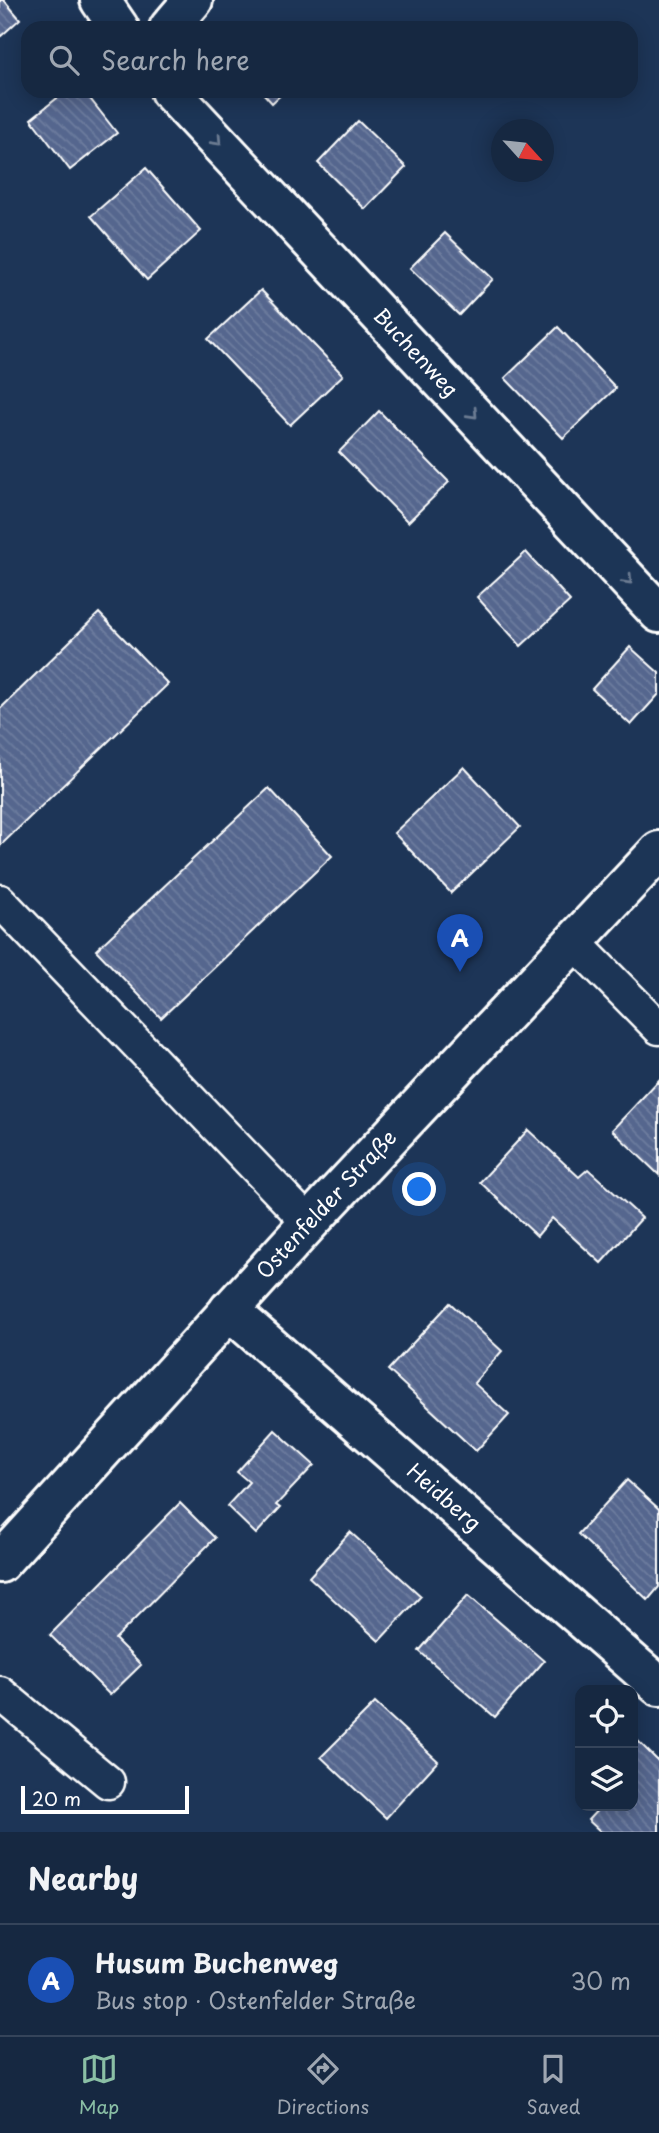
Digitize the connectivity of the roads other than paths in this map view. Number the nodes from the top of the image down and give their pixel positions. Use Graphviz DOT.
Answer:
graph roads {
  1 [pos="100,0"];
  2 [pos="193,0"];
  3 [pos="115,21"];
  4 [pos="175,21"];
  5 [pos="177,98"];
  6 [pos="659,613"];
  7 [pos="659,851"];
  8 [pos="0,901"];
  9 [pos="573,942"];
  10 [pos="659,1028"];
  11 [pos="309,1223"];
  12 [pos="229,1310"];
  13 [pos="3,1552"];
  14 [pos="659,1686"];
  15 [pos="0,1693"];
  16 [pos="108,1782"];
  1 -- 3 [label="street"];
  2 -- 4 [label="street"];
  5 -- 6 [label="street, Buchenweg, one-way"];
  7 -- 9 [label="street, Ostenfelder Straße"];
  8 -- 11 [label="lane"];
  9 -- 10 [label="lane"];
  9 -- 11 [label="street, Ostenfelder Straße"];
  11 -- 12 [label="street, Ostenfelder Straße"];
  12 -- 13 [label="street, Ostenfelder Straße"];
  12 -- 14 [label="street, Heidberg"];
  15 -- 16 [label="lane"];
}
